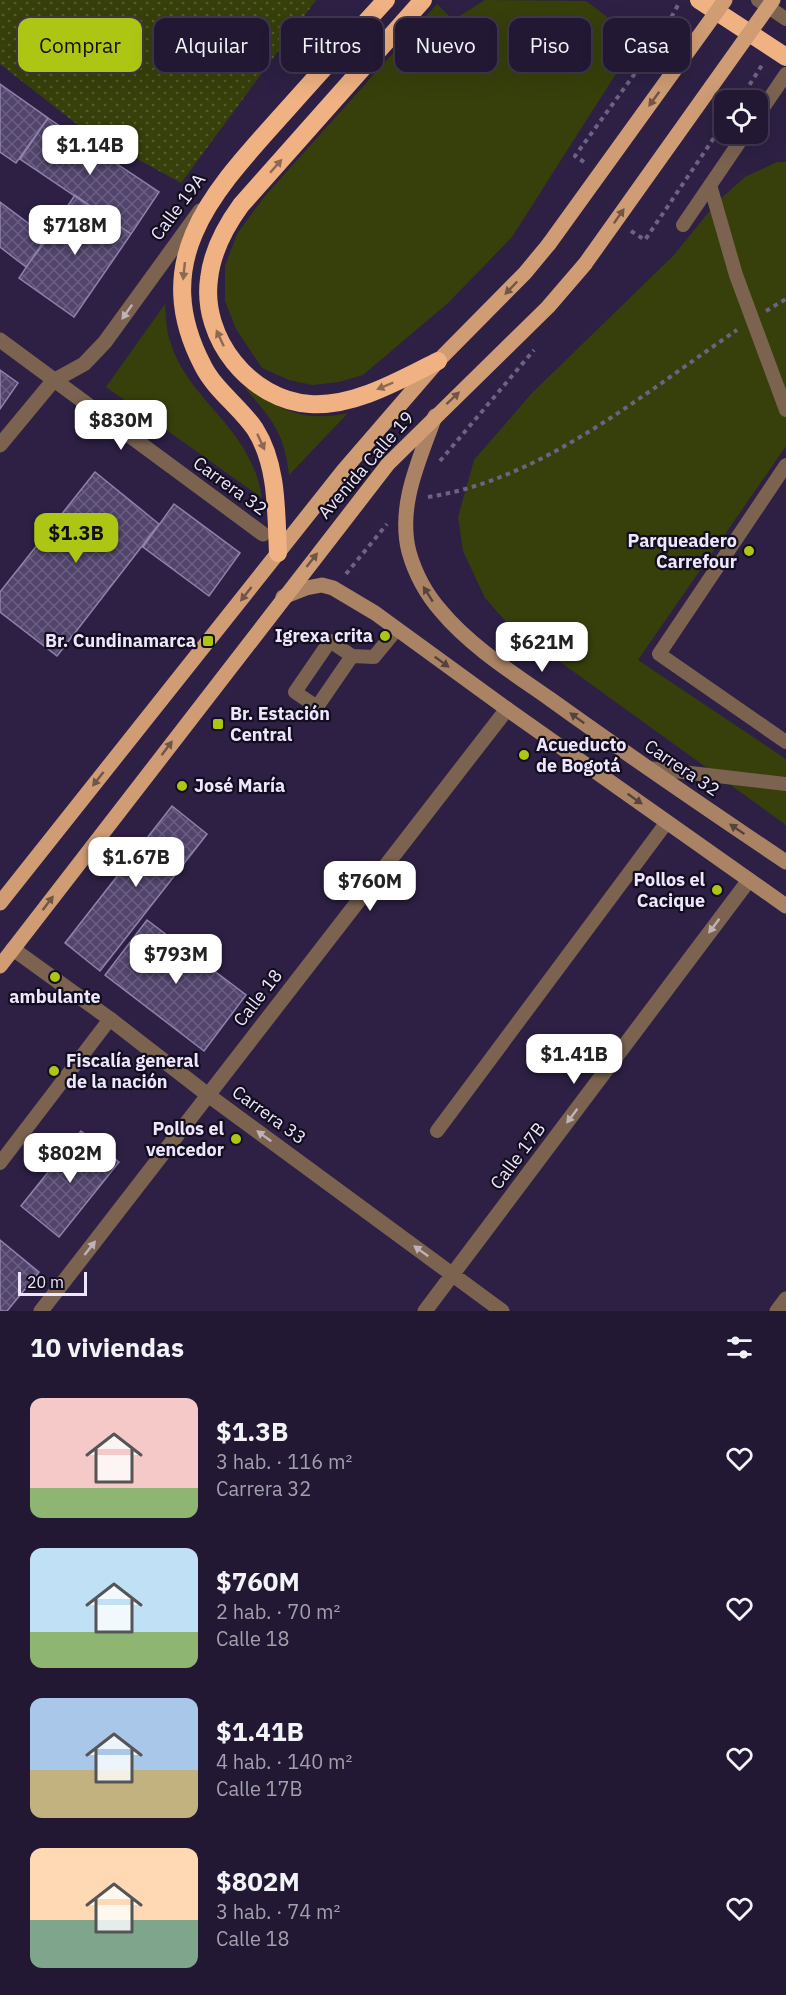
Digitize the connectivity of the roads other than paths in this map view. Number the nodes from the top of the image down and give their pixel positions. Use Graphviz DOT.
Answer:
graph roads {
  1 [pos="386,0"];
  2 [pos="423,0"];
  3 [pos="699,0"];
  4 [pos="725,0"];
  5 [pos="758,0"];
  6 [pos="773,0"];
  7 [pos="786,19"];
  8 [pos="779,52"];
  9 [pos="786,74"];
  10 [pos="768,100"];
  11 [pos="738,144"];
  12 [pos="224,180"];
  13 [pos="710,184"];
  14 [pos="683,225"];
  15 [pos="0,340"];
  16 [pos="438,362"];
  17 [pos="53,381"];
  18 [pos="786,410"];
  19 [pos="436,414"];
  20 [pos="0,445"];
  21 [pos="786,465"];
  22 [pos="263,534"];
  23 [pos="278,553"];
  24 [pos="283,597"];
  25 [pos="397,629"];
  26 [pos="352,656"];
  27 [pos="507,709"];
  28 [pos="786,742"];
  29 [pos="645,768"];
  30 [pos="786,784"];
  31 [pos="667,822"];
  32 [pos="786,862"];
  33 [pos="749,880"];
  34 [pos="0,903"];
  35 [pos="786,906"];
  36 [pos="13,949"];
  37 [pos="0,966"];
  38 [pos="110,1019"];
  39 [pos="208,1095"];
  40 [pos="437,1131"];
  41 [pos="0,1163"];
  42 [pos="453,1274"];
  43 [pos="786,1299"];
  44 [pos="41,1311"];
  45 [pos="425,1311"];
  46 [pos="502,1311"];
  47 [pos="777,1311"];
  1 -- 12 [label="highway"];
  16 -- 2 [label="highway, one-way"];
  3 -- 8 [label="highway"];
  4 -- 16 [label="main road, Avenida Calle 19, one-way, bridge"];
  5 -- 7 [label="lane"];
  19 -- 6 [label="main road, Avenida Calle 19, one-way, bridge"];
  9 -- 10 [label="lane"];
  11 -- 13 [label="lane"];
  12 -- 17 [label="street, Calle 19A, one-way"];
  12 -- 23 [label="highway, one-way"];
  13 -- 14 [label="lane"];
  13 -- 18 [label="lane"];
  15 -- 17 [label="street, Carrera 32"];
  16 -- 23 [label="main road, Avenida Calle 19"];
  17 -- 20 [label="street, Calle 19A"];
  17 -- 22 [label="street, Carrera 32"];
  24 -- 19 [label="main road, Avenida Calle 19, one-way"];
  29 -- 19 [label="street, Carrera 32, one-way"];
  21 -- 28 [label="lane"];
  23 -- 34 [label="main road, Avenida Calle 19, one-way"];
  24 -- 25 [label="street"];
  36 -- 24 [label="main road, Avenida Calle 19, one-way"];
  25 -- 26 [label="lane"];
  25 -- 27 [label="street, one-way"];
  26 -- 26 [label="lane"];
  27 -- 31 [label="street, one-way"];
  27 -- 39 [label="street, Calle 18"];
  29 -- 30 [label="lane"];
  32 -- 29 [label="street, Carrera 32, one-way"];
  31 -- 33 [label="street"];
  31 -- 40 [label="lane"];
  33 -- 35 [label="street"];
  33 -- 42 [label="street, Calle 17B, one-way"];
  36 -- 37 [label="main road, Avenida Calle 19"];
  36 -- 38 [label="street, Carrera 33"];
  38 -- 39 [label="street, Carrera 33"];
  38 -- 41 [label="lane"];
  42 -- 39 [label="street, Carrera 33, one-way"];
  44 -- 39 [label="street, Calle 18, one-way"];
  42 -- 45 [label="street, Calle 17B"];
  42 -- 46 [label="street, Carrera 33"];
  43 -- 47 [label="street"];
}
